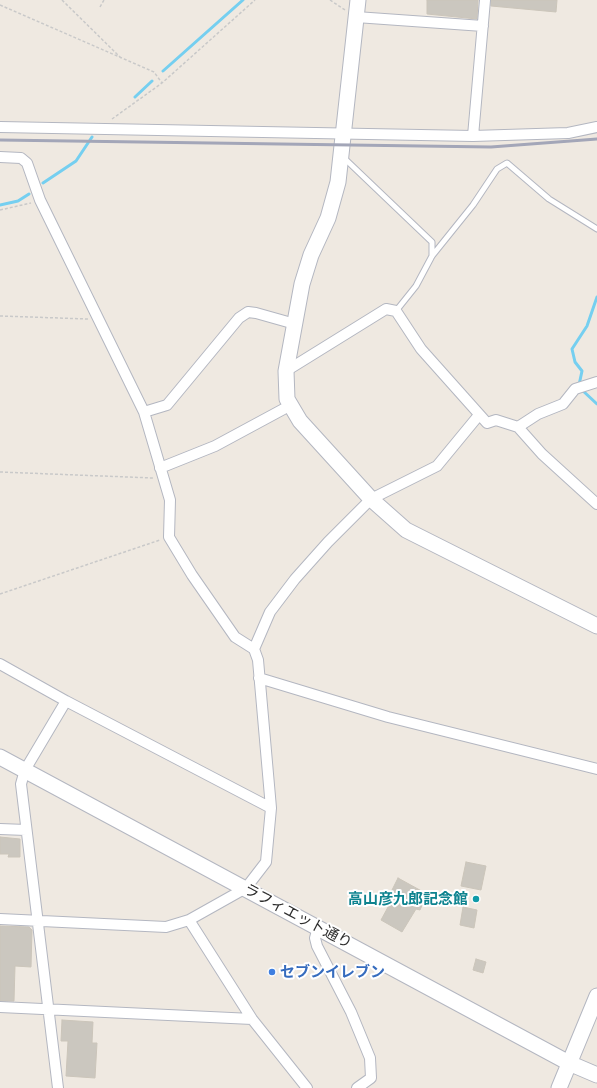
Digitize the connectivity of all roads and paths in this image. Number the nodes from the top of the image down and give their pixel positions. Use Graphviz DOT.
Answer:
graph roads {
  1 [pos="62,0"];
  2 [pos="104,0"];
  3 [pos="255,0"];
  4 [pos="330,0"];
  5 [pos="358,0"];
  6 [pos="485,0"];
  7 [pos="0,5"];
  8 [pos="100,7"];
  9 [pos="356,17"];
  10 [pos="483,26"];
  11 [pos="122,59"];
  12 [pos="162,83"];
  13 [pos="0,127"];
  14 [pos="597,127"];
  15 [pos="98,130"];
  16 [pos="344,135"];
  17 [pos="473,136"];
  18 [pos="341,156"];
  19 [pos="0,157"];
  20 [pos="40,200"];
  21 [pos="0,210"];
  22 [pos="597,229"];
  23 [pos="432,256"];
  24 [pos="396,311"];
  25 [pos="0,316"];
  26 [pos="98,319"];
  27 [pos="295,324"];
  28 [pos="286,370"];
  29 [pos="597,382"];
  30 [pos="291,405"];
  31 [pos="144,412"];
  32 [pos="479,415"];
  33 [pos="518,427"];
  34 [pos="0,472"];
  35 [pos="161,473"];
  36 [pos="371,499"];
  37 [pos="597,504"];
  38 [pos="169,537"];
  39 [pos="0,594"];
  40 [pos="597,626"];
  41 [pos="254,649"];
  42 [pos="0,664"];
  43 [pos="259,678"];
  44 [pos="66,701"];
  45 [pos="0,758"];
  46 [pos="597,769"];
  47 [pos="25,770"];
  48 [pos="271,808"];
  49 [pos="0,829"];
  50 [pos="26,830"];
  51 [pos="246,888"];
  52 [pos="0,919"];
  53 [pos="189,920"];
  54 [pos="38,921"];
  55 [pos="318,927"];
  56 [pos="597,996"];
  57 [pos="0,1007"];
  58 [pos="49,1009"];
  59 [pos="252,1019"];
  60 [pos="569,1062"];
  61 [pos="597,1074"];
  62 [pos="58,1088"];
  63 [pos="307,1088"];
  64 [pos="357,1088"];
  65 [pos="559,1088"];
  1 -- 11 [label="path"];
  2 -- 8 [label="path"];
  3 -- 12 [label="path"];
  4 -- 9 [label="path"];
  5 -- 9 [label="street"];
  6 -- 10 [label="street"];
  7 -- 11 [label="path"];
  9 -- 10 [label="street"];
  9 -- 16 [label="street"];
  10 -- 17 [label="street"];
  11 -- 12 [label="path"];
  12 -- 15 [label="path"];
  13 -- 15 [label="street"];
  14 -- 17 [label="street"];
  15 -- 16 [label="street"];
  16 -- 17 [label="street"];
  16 -- 18 [label="street"];
  18 -- 23 [label="lane"];
  18 -- 27 [label="street"];
  19 -- 20 [label="street"];
  20 -- 21 [label="path"];
  20 -- 26 [label="street"];
  22 -- 23 [label="lane"];
  23 -- 24 [label="lane"];
  24 -- 28 [label="street"];
  24 -- 32 [label="street"];
  25 -- 26 [label="path"];
  26 -- 31 [label="street"];
  27 -- 28 [label="street"];
  27 -- 31 [label="street"];
  28 -- 30 [label="street"];
  29 -- 33 [label="street"];
  30 -- 35 [label="street"];
  30 -- 36 [label="street"];
  31 -- 35 [label="street"];
  32 -- 33 [label="street"];
  32 -- 36 [label="street"];
  33 -- 37 [label="street"];
  34 -- 35 [label="path"];
  35 -- 38 [label="street"];
  36 -- 40 [label="street"];
  36 -- 41 [label="street"];
  38 -- 39 [label="path"];
  38 -- 41 [label="street"];
  41 -- 43 [label="street"];
  42 -- 44 [label="street"];
  43 -- 46 [label="street"];
  43 -- 48 [label="street"];
  44 -- 47 [label="street"];
  44 -- 48 [label="street"];
  45 -- 47 [label="street, ラフィエット通り"];
  47 -- 50 [label="street"];
  47 -- 51 [label="street, ラフィエット通り"];
  48 -- 51 [label="street"];
  49 -- 50 [label="street"];
  50 -- 54 [label="street"];
  51 -- 53 [label="street"];
  51 -- 55 [label="street, ラフィエット通り"];
  52 -- 54 [label="street"];
  53 -- 54 [label="street"];
  53 -- 59 [label="street"];
  54 -- 58 [label="street"];
  55 -- 60 [label="street, ラフィエット通り"];
  55 -- 64 [label="street"];
  56 -- 60 [label="street"];
  57 -- 58 [label="street"];
  58 -- 59 [label="street"];
  58 -- 62 [label="street"];
  59 -- 63 [label="street"];
  60 -- 61 [label="street, ラフィエット通り"];
  60 -- 65 [label="street"];
}
